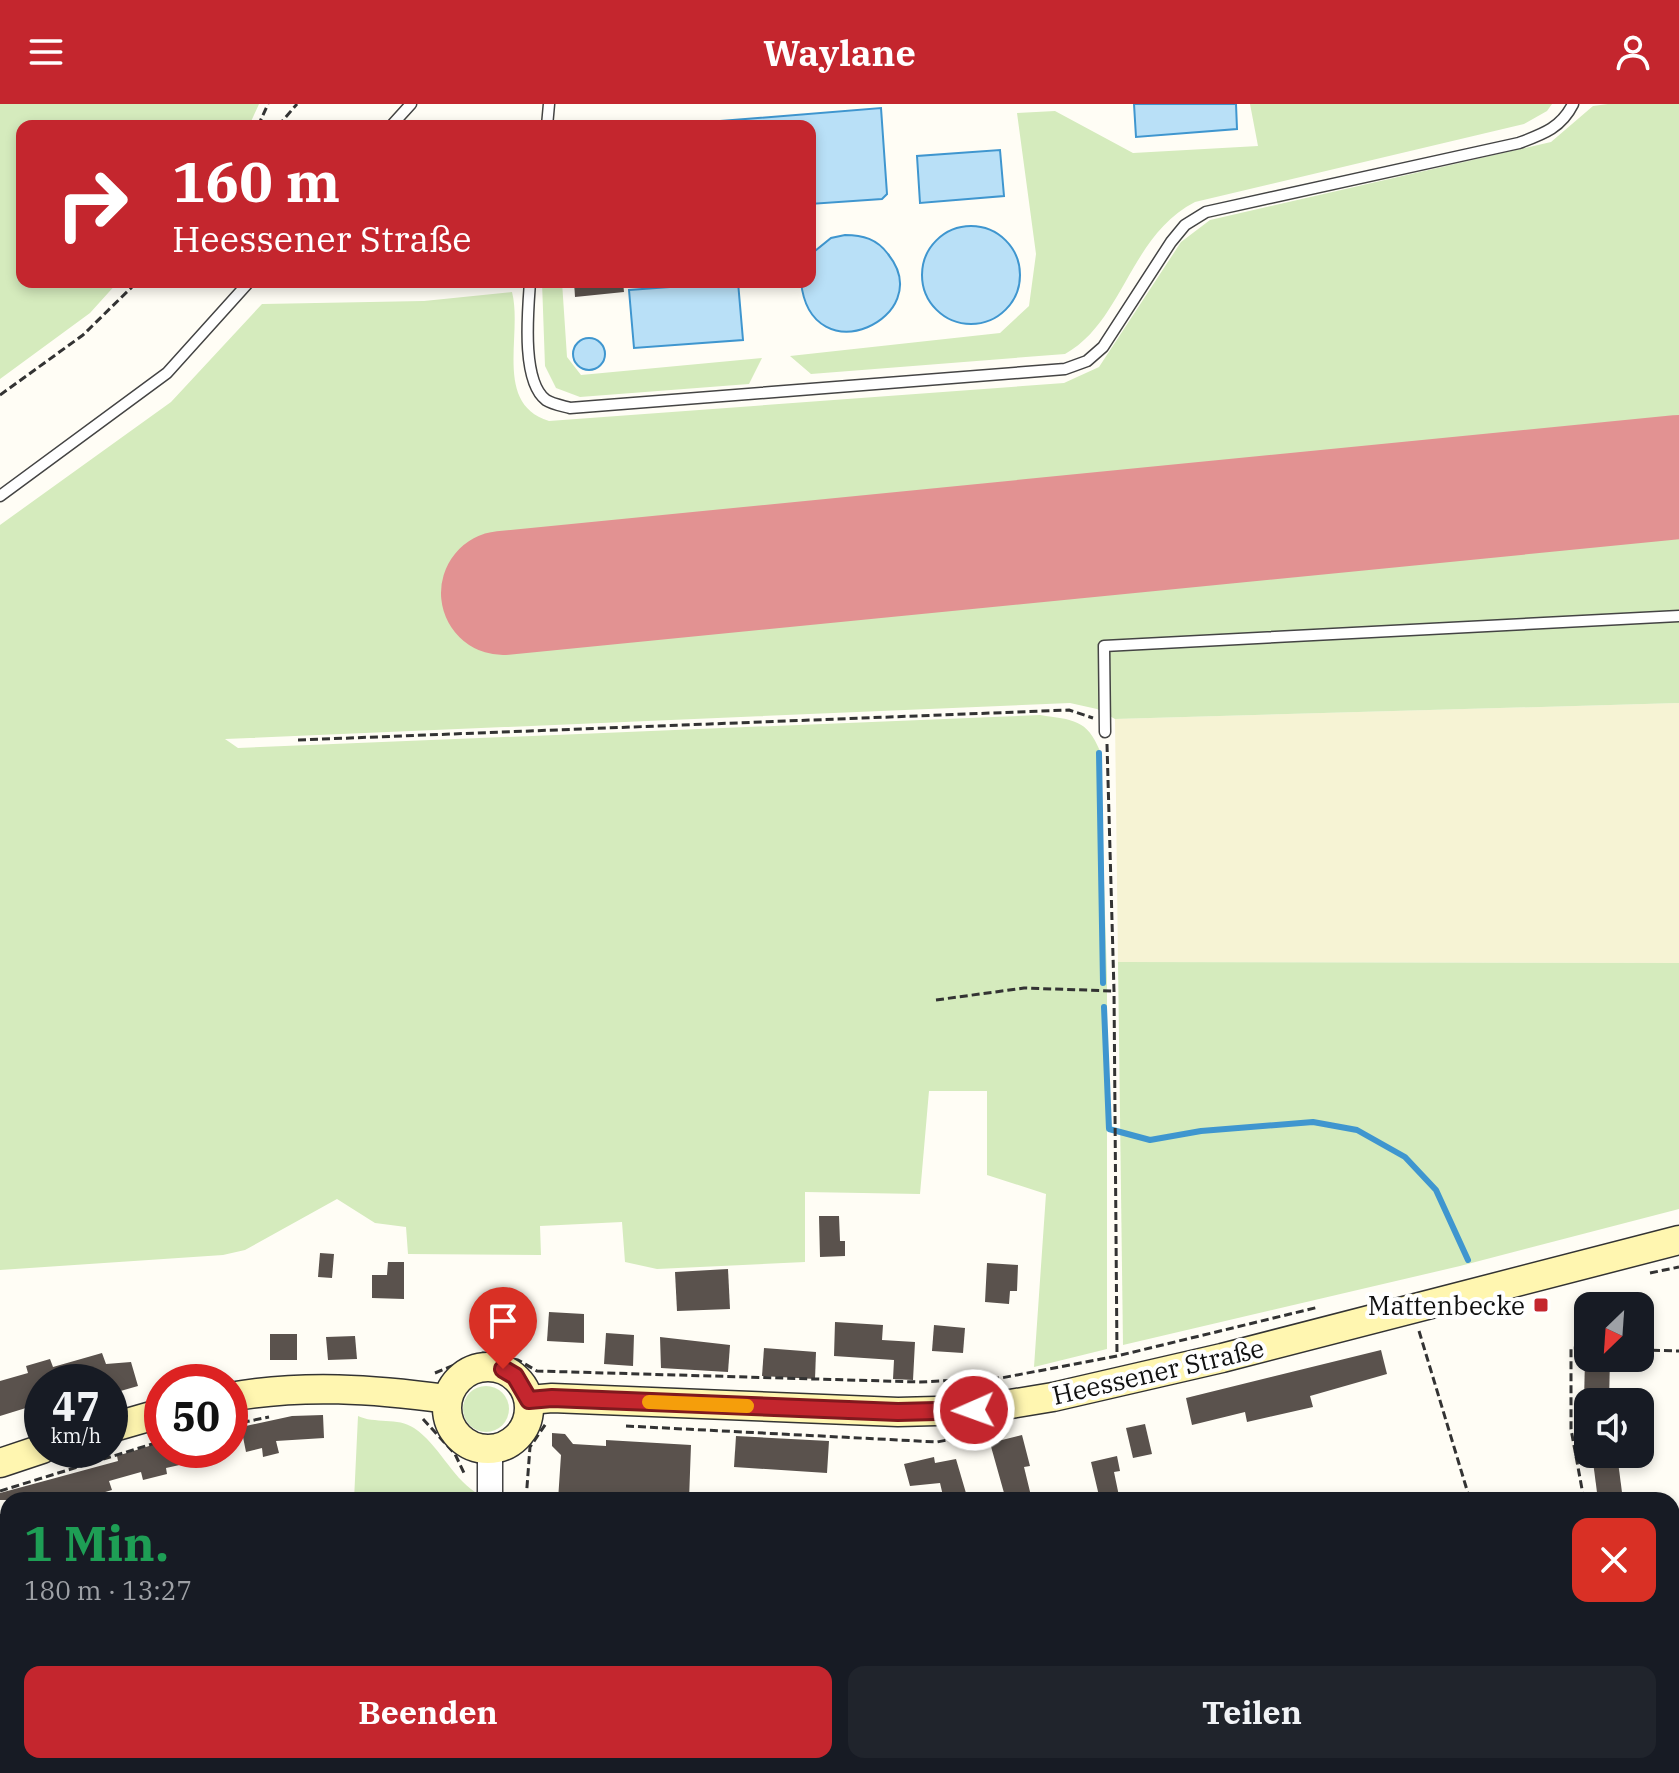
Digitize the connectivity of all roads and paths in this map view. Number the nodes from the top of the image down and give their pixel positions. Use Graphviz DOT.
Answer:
graph roads {
  1 [pos="297,104"];
  2 [pos="411,104"];
  3 [pos="1573,104"];
  4 [pos="283,120"];
  5 [pos="396,120"];
  6 [pos="131,288"];
  7 [pos="244,288"];
  8 [pos="530,288"];
  9 [pos="0,395"];
  10 [pos="0,496"];
  11 [pos="1679,616"];
  12 [pos="1105,732"];
  13 [pos="298,740"];
  14 [pos="1114,991"];
  15 [pos="936,1000"];
  16 [pos="1679,1240"];
  17 [pos="1326,1306"];
  18 [pos="1412,1309"];
  19 [pos="1574,1348"];
  20 [pos="1654,1350"];
  21 [pos="1679,1351"];
  22 [pos="1119,1368"];
  23 [pos="426,1375"];
  24 [pos="248,1387"];
  25 [pos="447,1399"];
  26 [pos="529,1400"];
  27 [pos="269,1417"];
  28 [pos="422,1418"];
  29 [pos="248,1421"];
  30 [pos="549,1421"];
  31 [pos="144,1447"];
  32 [pos="490,1450"];
  33 [pos="24,1455"];
  34 [pos="0,1463"];
  35 [pos="465,1475"];
  36 [pos="0,1491"];
  37 [pos="490,1492"];
  38 [pos="527,1492"];
  39 [pos="1468,1492"];
  40 [pos="1583,1492"];
  1 -- 4 [label="path"];
  2 -- 5 [label="lane"];
  3 -- 8 [label="lane"];
  6 -- 9 [label="path"];
  7 -- 10 [label="lane"];
  11 -- 12 [label="lane"];
  12 -- 13 [label="path"];
  12 -- 14 [label="path"];
  14 -- 15 [label="path"];
  14 -- 22 [label="path"];
  16 -- 18 [label="main road, Heessener Straße"];
  17 -- 22 [label="path"];
  18 -- 22 [label="main road, Heessener Straße"];
  18 -- 39 [label="path"];
  19 -- 40 [label="path"];
  20 -- 21 [label="path"];
  22 -- 23 [label="path"];
  22 -- 26 [label="main road, Heessener Straße"];
  24 -- 25 [label="main road"];
  25 -- 26 [label="main road"];
  25 -- 32 [label="main road"];
  26 -- 32 [label="main road"];
  27 -- 29 [label="path"];
  28 -- 35 [label="path"];
  30 -- 38 [label="path"];
  31 -- 36 [label="path"];
  32 -- 37 [label="street"];
  33 -- 34 [label="main road"];
}
